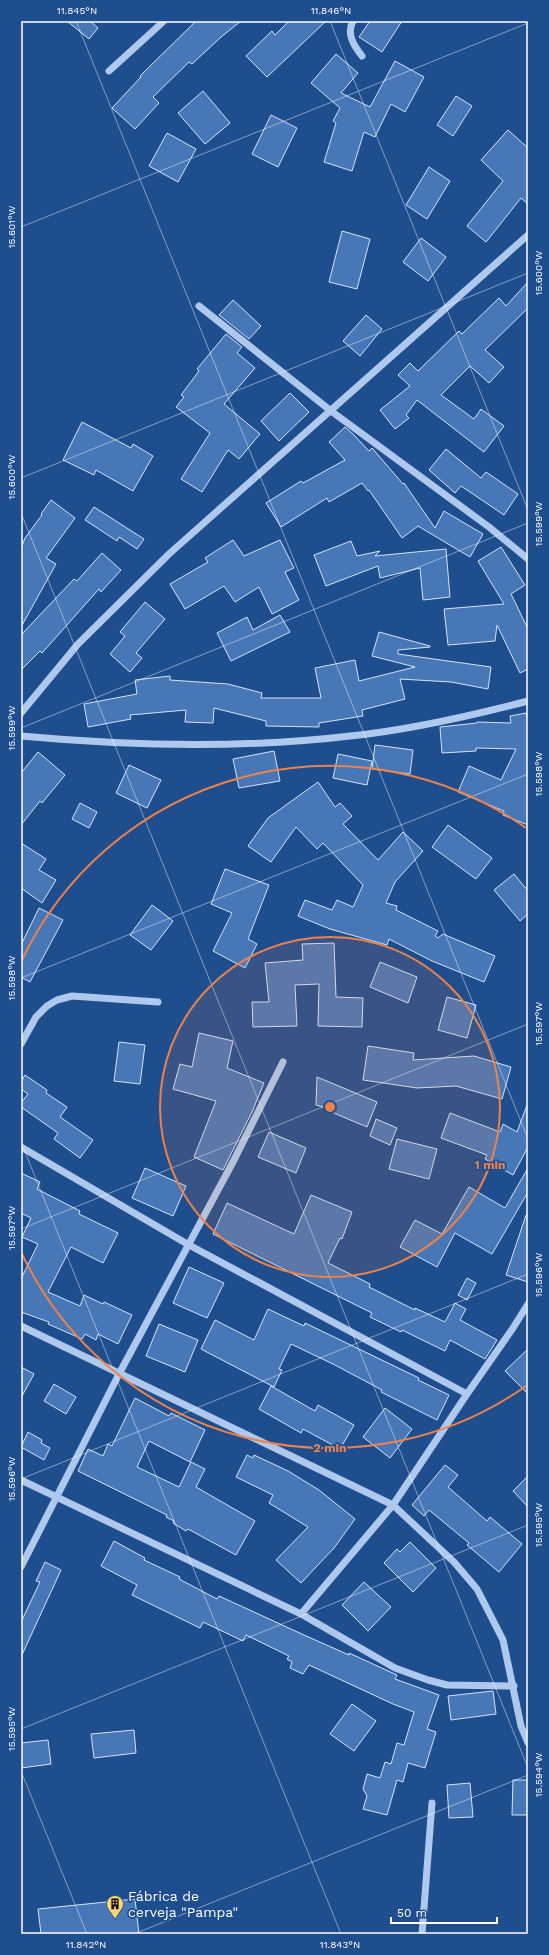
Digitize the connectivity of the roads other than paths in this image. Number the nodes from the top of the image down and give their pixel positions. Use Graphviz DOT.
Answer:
graph roads {
  1 [pos="164,21"];
  2 [pos="353,21"];
  3 [pos="362,56"];
  4 [pos="108,71"];
  5 [pos="528,235"];
  6 [pos="199,306"];
  7 [pos="331,411"];
  8 [pos="528,559"];
  9 [pos="528,701"];
  10 [pos="21,712"];
  11 [pos="21,736"];
  12 [pos="158,1002"];
  13 [pos="21,1044"];
  14 [pos="283,1062"];
  15 [pos="21,1147"];
  16 [pos="189,1245"];
  17 [pos="528,1304"];
  18 [pos="21,1326"];
  19 [pos="119,1374"];
  20 [pos="467,1394"];
  21 [pos="21,1480"];
  22 [pos="56,1497"];
  23 [pos="393,1505"];
  24 [pos="21,1566"];
  25 [pos="301,1614"];
  26 [pos="514,1686"];
  27 [pos="528,1743"];
  28 [pos="432,1803"];
  29 [pos="422,1934"];
  1 -- 4 [label="street"];
  2 -- 3 [label="street"];
  5 -- 7 [label="street"];
  6 -- 7 [label="street"];
  7 -- 8 [label="street"];
  7 -- 10 [label="street"];
  9 -- 11 [label="street"];
  12 -- 13 [label="street"];
  14 -- 16 [label="street"];
  15 -- 16 [label="street"];
  16 -- 19 [label="street"];
  16 -- 20 [label="street"];
  17 -- 20 [label="street"];
  18 -- 19 [label="street"];
  19 -- 22 [label="street"];
  19 -- 23 [label="street"];
  20 -- 23 [label="street"];
  21 -- 22 [label="street"];
  22 -- 24 [label="street"];
  22 -- 25 [label="street"];
  23 -- 25 [label="street"];
  23 -- 26 [label="street"];
  25 -- 26 [label="street"];
  26 -- 27 [label="street"];
  28 -- 29 [label="street"];
}
